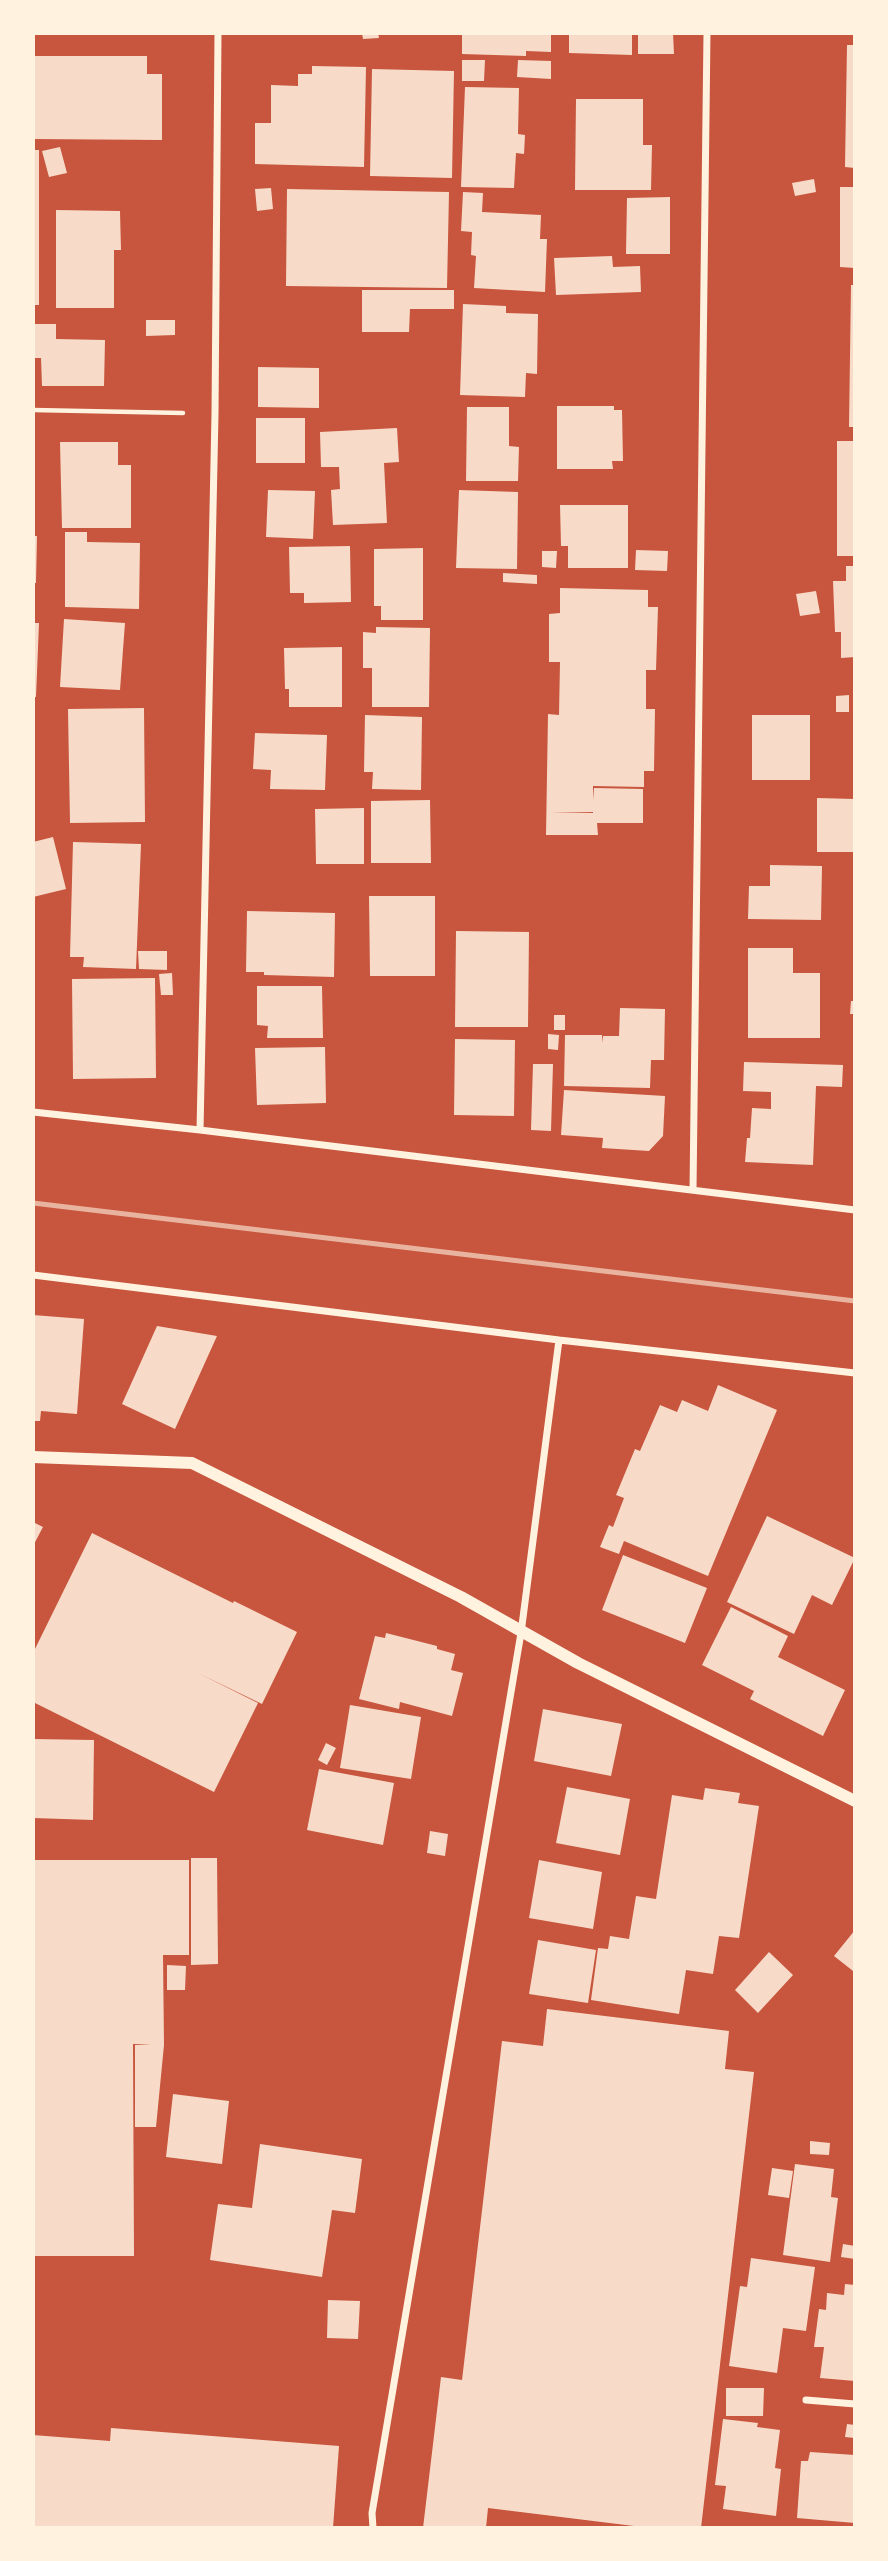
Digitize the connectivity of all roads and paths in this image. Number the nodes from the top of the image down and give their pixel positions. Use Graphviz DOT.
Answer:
graph roads {
  1 [pos="218,33"];
  2 [pos="707,33"];
  3 [pos="33,410"];
  4 [pos="215,414"];
  5 [pos="33,1112"];
  6 [pos="200,1130"];
  7 [pos="693,1190"];
  8 [pos="855,1210"];
  9 [pos="33,1275"];
  10 [pos="559,1340"];
  11 [pos="855,1373"];
  12 [pos="33,1457"];
  13 [pos="521,1633"];
  14 [pos="855,1801"];
  15 [pos="806,2400"];
  16 [pos="855,2404"];
  17 [pos="373,2528"];
  1 -- 4 [label="street"];
  2 -- 7 [label="street"];
  3 -- 4 [label="path"];
  4 -- 6 [label="street"];
  5 -- 6 [label="street"];
  6 -- 7 [label="street"];
  7 -- 8 [label="street"];
  9 -- 10 [label="street"];
  10 -- 11 [label="street"];
  10 -- 13 [label="street"];
  12 -- 13 [label="street"];
  13 -- 14 [label="street"];
  13 -- 17 [label="street"];
  15 -- 16 [label="street"];
}
